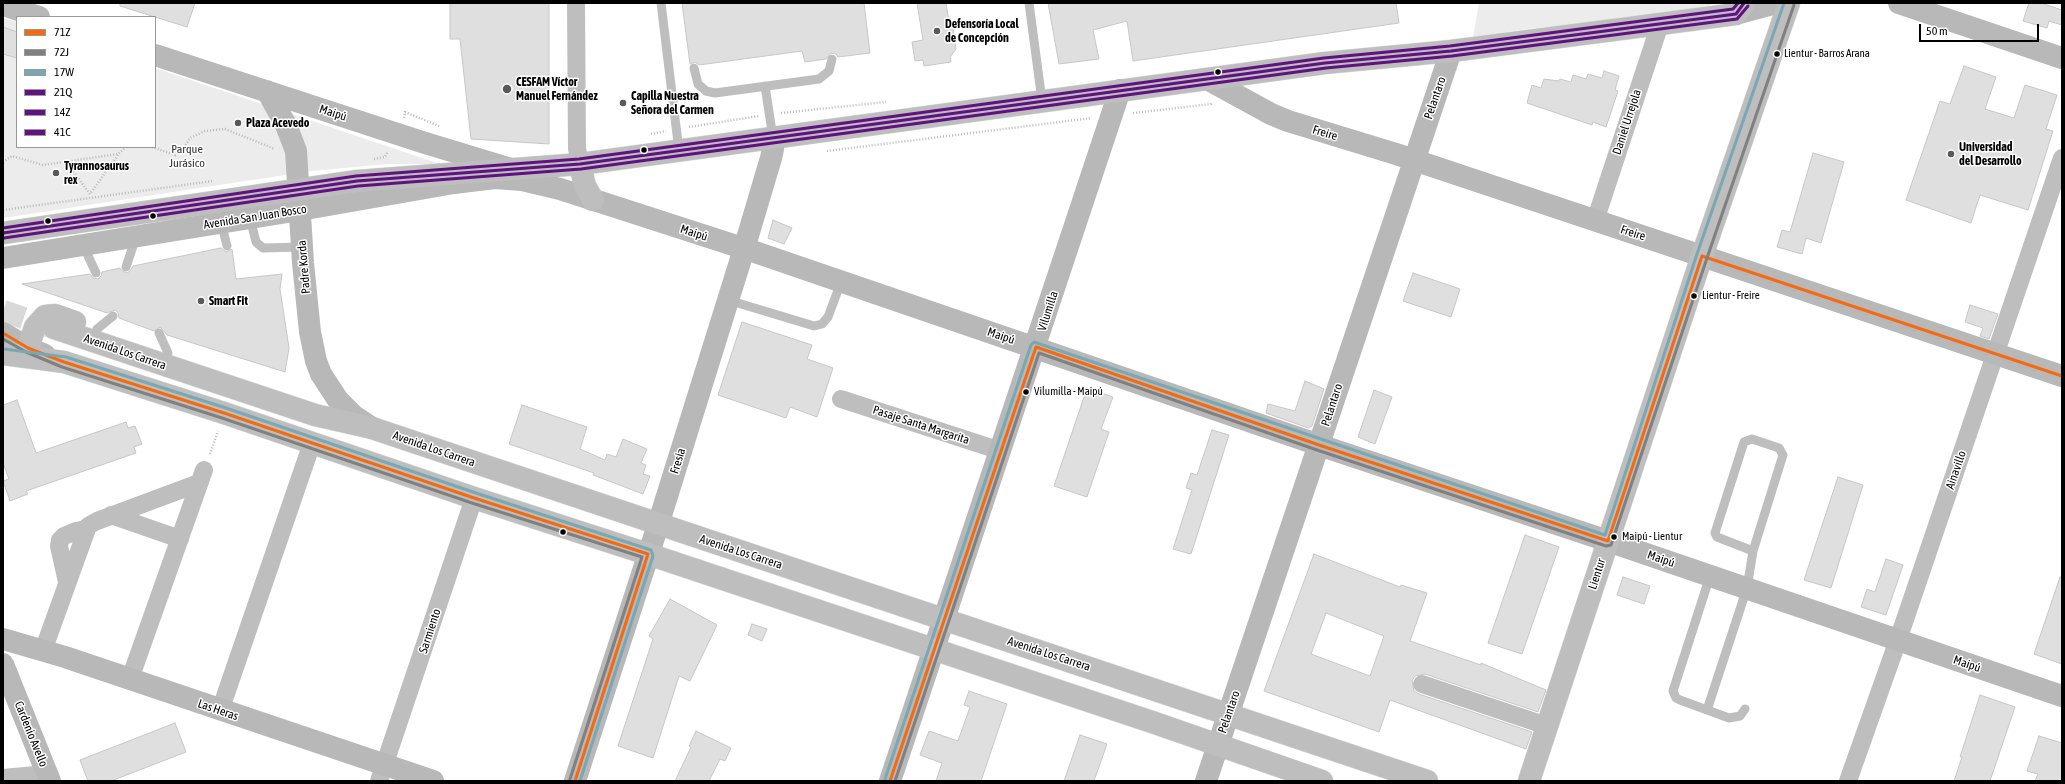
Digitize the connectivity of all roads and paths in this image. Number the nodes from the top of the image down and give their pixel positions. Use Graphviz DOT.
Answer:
graph roads {
  1 [pos="576,3"];
  2 [pos="661,3"];
  3 [pos="1029,3"];
  4 [pos="1777,3"];
  5 [pos="1789,3"];
  6 [pos="1899,3"];
  7 [pos="3,5"];
  8 [pos="1740,9"];
  9 [pos="36,16"];
  10 [pos="1660,24"];
  11 [pos="1451,51"];
  12 [pos="156,54"];
  13 [pos="2062,58"];
  14 [pos="832,59"];
  15 [pos="694,68"];
  16 [pos="1209,80"];
  17 [pos="765,86"];
  18 [pos="1120,90"];
  19 [pos="267,91"];
  20 [pos="1042,101"];
  21 [pos="1112,115"];
  22 [pos="399,126"];
  23 [pos="773,138"];
  24 [pos="125,148"];
  25 [pos="155,148"];
  26 [pos="276,150"];
  27 [pos="679,151"];
  28 [pos="823,152"];
  29 [pos="118,154"];
  30 [pos="2062,158"];
  31 [pos="368,160"];
  32 [pos="1414,161"];
  33 [pos="3,162"];
  34 [pos="66,162"];
  35 [pos="580,164"];
  36 [pos="509,173"];
  37 [pos="220,180"];
  38 [pos="299,199"];
  39 [pos="593,200"];
  40 [pos="3,210"];
  41 [pos="250,217"];
  42 [pos="1594,221"];
  43 [pos="221,222"];
  44 [pos="3,233"];
  45 [pos="136,236"];
  46 [pos="83,245"];
  47 [pos="228,246"];
  48 [pos="302,247"];
  49 [pos="744,249"];
  50 [pos="1702,256"];
  51 [pos="3,258"];
  52 [pos="126,267"];
  53 [pos="96,272"];
  54 [pos="842,282"];
  55 [pos="728,300"];
  56 [pos="54,328"];
  57 [pos="3,333"];
  58 [pos="159,333"];
  59 [pos="1036,347"];
  60 [pos="28,348"];
  61 [pos="168,353"];
  62 [pos="3,354"];
  63 [pos="1996,354"];
  64 [pos="64,362"];
  65 [pos="2062,376"];
  66 [pos="841,399"];
  67 [pos="363,422"];
  68 [pos="312,443"];
  69 [pos="1319,445"];
  70 [pos="1001,451"];
  71 [pos="474,498"];
  72 [pos="111,515"];
  73 [pos="658,525"];
  74 [pos="180,539"];
  75 [pos="1608,541"];
  76 [pos="1753,551"];
  77 [pos="648,554"];
  78 [pos="1710,576"];
  79 [pos="1747,588"];
  80 [pos="945,620"];
  81 [pos="3,639"];
  82 [pos="1898,640"];
  83 [pos="935,650"];
  84 [pos="43,651"];
  85 [pos="3,664"];
  86 [pos="130,679"];
  87 [pos="1422,684"];
  88 [pos="2062,696"];
  89 [pos="1745,709"];
  90 [pos="1707,710"];
  91 [pos="220,711"];
  92 [pos="1228,714"];
  93 [pos="1547,726"];
  94 [pos="1217,745"];
  95 [pos="382,773"];
  96 [pos="3,778"];
  97 [pos="48,778"];
  98 [pos="434,781"];
  99 [pos="575,781"];
  100 [pos="890,781"];
  101 [pos="1206,781"];
  102 [pos="1322,781"];
  103 [pos="1426,781"];
  104 [pos="1529,781"];
  105 [pos="1848,781"];
  1 -- 35 [label="street"];
  2 -- 27 [label="lane"];
  3 -- 20 [label="lane"];
  4 -- 8 [label="main road, Avenida San Juan Bosco"];
  5 -- 50 [label="main road, Lientur"];
  6 -- 13 [label="main road"];
  7 -- 9 [label="main road"];
  8 -- 10 [label="main road, Avenida San Juan Bosco"];
  10 -- 11 [label="main road, Avenida San Juan Bosco"];
  10 -- 42 [label="street, Daniel Urrejola"];
  11 -- 16 [label="main road, Avenida San Juan Bosco"];
  11 -- 32 [label="main road, Pelantaro"];
  12 -- 19 [label="main road, Maipú"];
  14 -- 17 [label="lane"];
  15 -- 17 [label="lane"];
  16 -- 18 [label="main road, Avenida San Juan Bosco"];
  16 -- 21 [label="path"];
  16 -- 32 [label="main road, Freire"];
  17 -- 23 [label="lane"];
  18 -- 20 [label="main road, Avenida San Juan Bosco"];
  18 -- 21 [label="main road, Vilumilla"];
  19 -- 22 [label="main road, Maipú"];
  19 -- 38 [label="main road, Padre Korda"];
  20 -- 23 [label="main road, Avenida San Juan Bosco"];
  21 -- 28 [label="path"];
  21 -- 59 [label="main road, Vilumilla"];
  22 -- 31 [label="path"];
  22 -- 36 [label="main road, Maipú"];
  23 -- 27 [label="main road, Avenida San Juan Bosco"];
  23 -- 49 [label="main road, Fresia"];
  24 -- 29 [label="path"];
  25 -- 26 [label="path"];
  27 -- 35 [label="main road, Avenida San Juan Bosco"];
  29 -- 34 [label="path"];
  29 -- 34 [label="path"];
  30 -- 63 [label="street, Ainavillo"];
  32 -- 42 [label="main road, Freire"];
  32 -- 69 [label="main road, Pelantaro"];
  33 -- 34 [label="path"];
  35 -- 36 [label="main road, Avenida San Juan Bosco"];
  35 -- 39 [label="main road"];
  36 -- 38 [label="main road, Avenida San Juan Bosco"];
  36 -- 39 [label="main road, Maipú"];
  37 -- 40 [label="path"];
  38 -- 41 [label="main road, Avenida San Juan Bosco"];
  38 -- 44 [label="main road, Avenida San Juan Bosco"];
  38 -- 48 [label="main road, Padre Korda"];
  39 -- 49 [label="main road, Maipú"];
  41 -- 43 [label="main road, Avenida San Juan Bosco"];
  41 -- 48 [label="lane"];
  42 -- 50 [label="main road, Freire"];
  43 -- 45 [label="main road, Avenida San Juan Bosco"];
  43 -- 47 [label="lane"];
  45 -- 46 [label="main road, Avenida San Juan Bosco"];
  45 -- 52 [label="lane"];
  46 -- 51 [label="main road, Avenida San Juan Bosco"];
  46 -- 53 [label="lane"];
  48 -- 67 [label="main road, Padre Korda"];
  49 -- 54 [label="main road, Maipú"];
  49 -- 55 [label="main road, Fresia"];
  50 -- 63 [label="main road, Freire"];
  50 -- 75 [label="main road, Lientur"];
  54 -- 55 [label="lane"];
  54 -- 59 [label="main road, Maipú"];
  55 -- 73 [label="main road, Fresia"];
  56 -- 67 [label="main road, Avenida Los Carrera"];
  57 -- 60 [label="main road"];
  58 -- 61 [label="lane"];
  59 -- 69 [label="main road, Maipú"];
  59 -- 70 [label="main road, Vilumilla"];
  60 -- 61 [label="main road"];
  60 -- 64 [label="main road"];
  61 -- 67 [label="main road"];
  62 -- 64 [label="main road"];
  63 -- 65 [label="main road, Freire"];
  63 -- 82 [label="street, Ainavillo"];
  64 -- 68 [label="main road"];
  66 -- 70 [label="street, Pasaje Santa Margarita"];
  67 -- 73 [label="main road, Avenida Los Carrera"];
  68 -- 71 [label="main road"];
  68 -- 91 [label="street"];
  69 -- 75 [label="main road, Maipú"];
  69 -- 92 [label="main road, Pelantaro"];
  70 -- 80 [label="main road, Vilumilla"];
  71 -- 77 [label="main road"];
  71 -- 95 [label="street, Sarmiento"];
  72 -- 74 [label="street"];
  72 -- 74 [label="street"];
  72 -- 84 [label="street"];
  73 -- 77 [label="main road, Fresia"];
  73 -- 80 [label="main road, Avenida Los Carrera"];
  74 -- 86 [label="street"];
  75 -- 78 [label="main road, Maipú"];
  75 -- 93 [label="main road, Lientur"];
  76 -- 76 [label="lane"];
  76 -- 79 [label="lane"];
  77 -- 83 [label="main road"];
  77 -- 99 [label="main road, Fresia"];
  78 -- 79 [label="main road, Maipú"];
  78 -- 90 [label="lane"];
  79 -- 82 [label="main road, Maipú"];
  79 -- 90 [label="lane"];
  80 -- 83 [label="main road, Vilumilla"];
  80 -- 92 [label="main road, Avenida Los Carrera"];
  81 -- 84 [label="main road, Las Heras"];
  82 -- 88 [label="main road, Maipú"];
  82 -- 105 [label="street, Ainavillo"];
  83 -- 94 [label="main road"];
  83 -- 100 [label="main road, Vilumilla"];
  84 -- 86 [label="main road, Las Heras"];
  85 -- 97 [label="main road, Cardenio Avello"];
  86 -- 91 [label="main road, Las Heras"];
  87 -- 93 [label="street"];
  89 -- 90 [label="lane"];
  91 -- 95 [label="main road, Las Heras"];
  92 -- 94 [label="main road, Pelantaro"];
  92 -- 103 [label="main road, Avenida Los Carrera"];
  93 -- 104 [label="main road, Lientur"];
  94 -- 101 [label="main road, Pelantaro"];
  94 -- 102 [label="main road"];
  95 -- 98 [label="main road, Las Heras"];
  96 -- 97 [label="street"];
}
